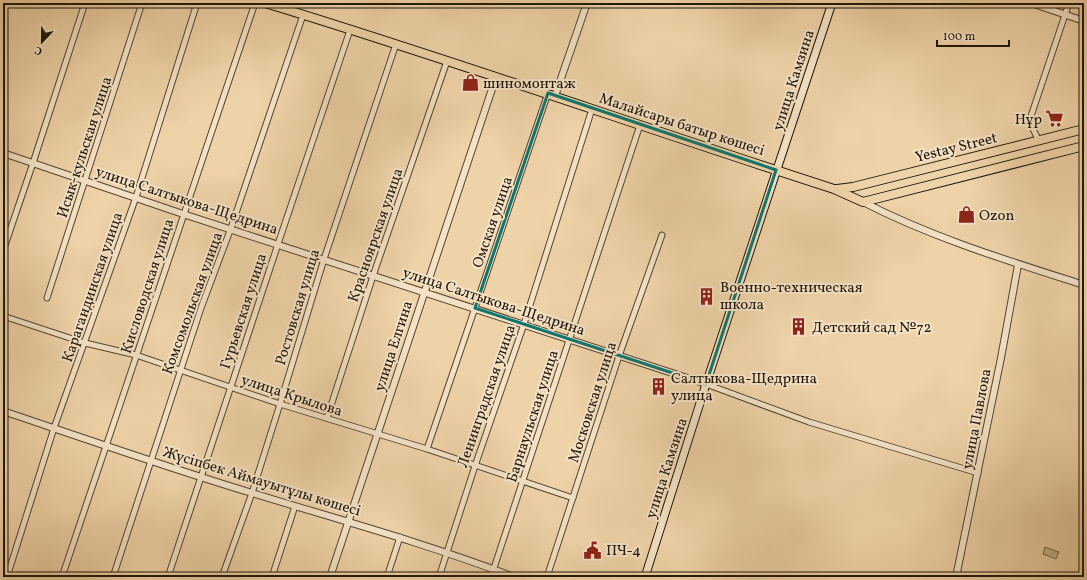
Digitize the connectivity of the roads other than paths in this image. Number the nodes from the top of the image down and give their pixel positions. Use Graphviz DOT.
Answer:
graph roads {
  1 [pos="85,3"];
  2 [pos="142,3"];
  3 [pos="197,3"];
  4 [pos="255,3"];
  5 [pos="265,3"];
  6 [pos="587,3"];
  7 [pos="832,3"];
  8 [pos="1031,3"];
  9 [pos="1069,3"];
  10 [pos="1065,14"];
  11 [pos="304,15"];
  12 [pos="1084,21"];
  13 [pos="350,30"];
  14 [pos="396,44"];
  15 [pos="447,61"];
  16 [pos="496,77"];
  17 [pos="552,95"];
  18 [pos="592,109"];
  19 [pos="640,125"];
  20 [pos="1084,129"];
  21 [pos="1039,141"];
  22 [pos="1084,146"];
  23 [pos="3,153"];
  24 [pos="33,163"];
  25 [pos="776,170"];
  26 [pos="85,181"];
  27 [pos="834,189"];
  28 [pos="136,197"];
  29 [pos="863,202"];
  30 [pos="184,214"];
  31 [pos="232,228"];
  32 [pos="662,235"];
  33 [pos="278,244"];
  34 [pos="3,251"];
  35 [pos="324,259"];
  36 [pos="1018,265"];
  37 [pos="373,276"];
  38 [pos="1084,285"];
  39 [pos="424,292"];
  40 [pos="47,298"];
  41 [pos="475,308"];
  42 [pos="3,316"];
  43 [pos="524,324"];
  44 [pos="569,339"];
  45 [pos="85,343"];
  46 [pos="136,355"];
  47 [pos="619,356"];
  48 [pos="181,370"];
  49 [pos="706,384"];
  50 [pos="231,388"];
  51 [pos="280,404"];
  52 [pos="4,414"];
  53 [pos="327,418"];
  54 [pos="54,428"];
  55 [pos="378,435"];
  56 [pos="106,446"];
  57 [pos="427,449"];
  58 [pos="151,460"];
  59 [pos="475,466"];
  60 [pos="978,473"];
  61 [pos="202,477"];
  62 [pos="523,481"];
  63 [pos="252,493"];
  64 [pos="573,498"];
  65 [pos="295,506"];
  66 [pos="349,521"];
  67 [pos="400,537"];
  68 [pos="447,552"];
  69 [pos="493,569"];
  70 [pos="7,577"];
  71 [pos="62,577"];
  72 [pos="113,577"];
  73 [pos="168,577"];
  74 [pos="222,577"];
  75 [pos="272,577"];
  76 [pos="330,577"];
  77 [pos="387,577"];
  78 [pos="439,577"];
  79 [pos="490,577"];
  80 [pos="514,577"];
  81 [pos="547,577"];
  82 [pos="645,577"];
  83 [pos="956,577"];
  1 -- 24 [label="street"];
  2 -- 26 [label="street, Исык-кульская улица"];
  3 -- 28 [label="street, Карагандинская улица"];
  4 -- 30 [label="street, Кисловодская улица"];
  5 -- 11 [label="main road, Малайсары батыр көшесі"];
  6 -- 17 [label="street"];
  7 -- 25 [label="main road, улица Камзина"];
  8 -- 10 [label="street"];
  9 -- 10 [label="street"];
  10 -- 12 [label="street"];
  10 -- 21 [label="street"];
  11 -- 13 [label="main road, Малайсары батыр көшесі"];
  11 -- 31 [label="street, Комсомольская улица"];
  13 -- 14 [label="main road, Малайсары батыр көшесі"];
  13 -- 33 [label="street, Гурьевская улица"];
  14 -- 15 [label="main road, Малайсары батыр көшесі"];
  14 -- 35 [label="street, Ростовская улица"];
  15 -- 16 [label="main road, Малайсары батыр көшесі"];
  15 -- 37 [label="street, Красноярская улица"];
  16 -- 17 [label="main road, Малайсары батыр көшесі"];
  16 -- 39 [label="street, улица Елгина"];
  17 -- 18 [label="main road, Малайсары батыр көшесі"];
  17 -- 41 [label="street, Омская улица"];
  18 -- 19 [label="main road, Малайсары батыр көшесі"];
  18 -- 43 [label="street, Ленинградская улица"];
  19 -- 25 [label="main road, Малайсары батыр көшесі"];
  19 -- 44 [label="street, Барнаульская улица"];
  20 -- 21 [label="main road, Yestay Street"];
  21 -- 27 [label="main road, Yestay Street"];
  22 -- 29 [label="main road, Yestay Street"];
  23 -- 24 [label="street, улица Салтыкова-Щедрина"];
  24 -- 26 [label="street, улица Салтыкова-Щедрина"];
  24 -- 34 [label="street"];
  25 -- 27 [label="main road, Малайсары батыр көшесі"];
  25 -- 49 [label="main road, улица Камзина"];
  26 -- 28 [label="street, улица Салтыкова-Щедрина"];
  26 -- 40 [label="street, Исык-кульская улица"];
  27 -- 29 [label="main road, Малайсары батыр көшесі"];
  28 -- 30 [label="street, улица Салтыкова-Щедрина"];
  28 -- 45 [label="street, Карагандинская улица"];
  29 -- 36 [label="street, Малайсары батыр көшесі"];
  30 -- 31 [label="street, улица Салтыкова-Щедрина"];
  30 -- 46 [label="street, Кисловодская улица"];
  31 -- 33 [label="street, улица Салтыкова-Щедрина"];
  31 -- 48 [label="street, Комсомольская улица"];
  32 -- 47 [label="street, Московская улица"];
  33 -- 35 [label="street, улица Салтыкова-Щедрина"];
  33 -- 50 [label="street, Гурьевская улица"];
  35 -- 37 [label="street, улица Салтыкова-Щедрина"];
  35 -- 51 [label="street, Ростовская улица"];
  36 -- 38 [label="street, Малайсары батыр көшесі"];
  36 -- 60 [label="street, улица Павлова"];
  37 -- 39 [label="street, улица Салтыкова-Щедрина"];
  37 -- 53 [label="street, Красноярская улица"];
  39 -- 41 [label="street, улица Салтыкова-Щедрина"];
  39 -- 55 [label="street, улица Елгина"];
  41 -- 43 [label="street, улица Салтыкова-Щедрина"];
  41 -- 57 [label="street, Омская улица"];
  42 -- 45 [label="street, улица Крылова"];
  43 -- 44 [label="street, улица Салтыкова-Щедрина"];
  43 -- 59 [label="street, Ленинградская улица"];
  44 -- 47 [label="street, улица Салтыкова-Щедрина"];
  44 -- 62 [label="street, Барнаульская улица"];
  45 -- 46 [label="street, улица Крылова"];
  45 -- 54 [label="street, Карагандинская улица"];
  46 -- 48 [label="street, улица Крылова"];
  46 -- 56 [label="street, Кисловодская улица"];
  47 -- 49 [label="street, улица Салтыкова-Щедрина"];
  47 -- 64 [label="street, Московская улица"];
  48 -- 50 [label="street, улица Крылова"];
  48 -- 58 [label="street, Комсомольская улица"];
  49 -- 60 [label="street, улица Салтыкова-Щедрина"];
  49 -- 82 [label="main road, улица Камзина"];
  50 -- 51 [label="street, улица Крылова"];
  50 -- 61 [label="street, Гурьевская улица"];
  51 -- 53 [label="street, улица Крылова"];
  51 -- 63 [label="street, Ростовская улица"];
  52 -- 54 [label="street, Жүсіпбек Аймауытұлы көшесі"];
  53 -- 55 [label="street, улица Крылова"];
  54 -- 56 [label="street, Жүсіпбек Аймауытұлы көшесі"];
  54 -- 70 [label="street, Карагандинская улица"];
  55 -- 57 [label="street, улица Крылова"];
  55 -- 66 [label="street, улица Елгина"];
  56 -- 58 [label="street, Жүсіпбек Аймауытұлы көшесі"];
  56 -- 71 [label="street, Кисловодская улица"];
  57 -- 59 [label="street, улица Крылова"];
  58 -- 61 [label="street, Жүсіпбек Аймауытұлы көшесі"];
  58 -- 72 [label="street, Комсомольская улица"];
  59 -- 62 [label="street, улица Крылова"];
  59 -- 68 [label="street, Ленинградская улица"];
  60 -- 83 [label="street, улица Павлова"];
  61 -- 63 [label="street, Жүсіпбек Аймауытұлы көшесі"];
  61 -- 73 [label="street, Гурьевская улица"];
  62 -- 64 [label="street, улица Крылова"];
  62 -- 69 [label="street, Барнаульская улица"];
  63 -- 65 [label="street, Жүсіпбек Аймауытұлы көшесі"];
  63 -- 74 [label="street, Ростовская улица"];
  64 -- 81 [label="street, Московская улица"];
  65 -- 66 [label="street, Жүсіпбек Аймауытұлы көшесі"];
  65 -- 75 [label="street"];
  66 -- 67 [label="street, Жүсіпбек Аймауытұлы көшесі"];
  66 -- 76 [label="street, улица Елгина"];
  67 -- 68 [label="street, Жүсіпбек Аймауытұлы көшесі"];
  67 -- 77 [label="street"];
  68 -- 69 [label="street, Жүсіпбек Аймауытұлы көшесі"];
  68 -- 78 [label="street, Ленинградская улица"];
  69 -- 79 [label="street, Барнаульская улица"];
  69 -- 80 [label="street, Жүсіпбек Аймауытұлы көшесі"];
}
